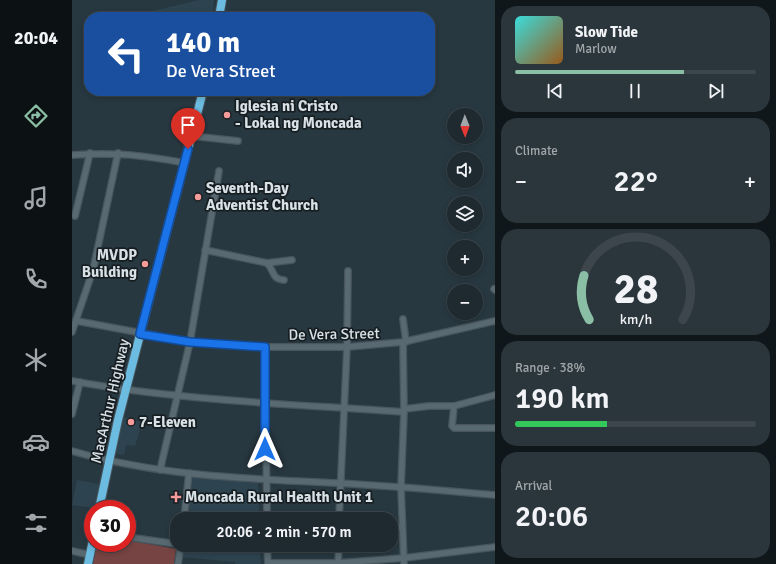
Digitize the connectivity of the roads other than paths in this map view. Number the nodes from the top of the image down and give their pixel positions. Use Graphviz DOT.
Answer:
graph roads {
  1 [pos="222,0"];
  2 [pos="220,12"];
  3 [pos="202,96"];
  4 [pos="192,136"];
  5 [pos="238,141"];
  6 [pos="90,153"];
  7 [pos="118,153"];
  8 [pos="72,155"];
  9 [pos="185,163"];
  10 [pos="219,171"];
  11 [pos="75,216"];
  12 [pos="205,250"];
  13 [pos="292,260"];
  14 [pos="267,263"];
  15 [pos="348,271"];
  16 [pos="284,280"];
  17 [pos="403,319"];
  18 [pos="77,321"];
  19 [pos="495,321"];
  20 [pos="72,332"];
  21 [pos="140,334"];
  22 [pos="190,342"];
  23 [pos="404,342"];
  24 [pos="265,347"];
  25 [pos="347,348"];
  26 [pos="72,381"];
  27 [pos="80,382"];
  28 [pos="126,389"];
  29 [pos="495,395"];
  30 [pos="178,396"];
  31 [pos="265,404"];
  32 [pos="454,406"];
  33 [pos="343,408"];
  34 [pos="404,410"];
  35 [pos="72,414"];
  36 [pos="495,428"];
  37 [pos="72,451"];
  38 [pos="109,462"];
  39 [pos="160,470"];
  40 [pos="189,473"];
  41 [pos="266,480"];
  42 [pos="340,484"];
  43 [pos="401,487"];
  44 [pos="495,494"];
  45 [pos="101,500"];
  46 [pos="185,512"];
  47 [pos="267,512"];
  48 [pos="339,512"];
  49 [pos="398,527"];
  50 [pos="402,527"];
  51 [pos="136,538"];
  52 [pos="170,543"];
  53 [pos="495,547"];
  54 [pos="72,550"];
  55 [pos="91,552"];
  56 [pos="179,552"];
  57 [pos="267,552"];
  58 [pos="339,552"];
  59 [pos="90,555"];
  60 [pos="404,561"];
  61 [pos="268,563"];
  62 [pos="88,564"];
  63 [pos="178,564"];
  64 [pos="338,564"];
  1 -- 2 [label="highway"];
  3 -- 4 [label="highway, MacArthur Highway"];
  4 -- 5 [label="street"];
  4 -- 9 [label="highway, MacArthur Highway"];
  6 -- 7 [label="street"];
  6 -- 8 [label="street"];
  6 -- 11 [label="street"];
  7 -- 9 [label="street"];
  7 -- 18 [label="street"];
  9 -- 21 [label="highway, MacArthur Highway"];
  10 -- 12 [label="street"];
  12 -- 14 [label="street"];
  12 -- 22 [label="street"];
  13 -- 14 [label="street"];
  14 -- 16 [label="street"];
  15 -- 25 [label="street"];
  17 -- 23 [label="street"];
  18 -- 20 [label="street"];
  18 -- 21 [label="street, De Vera Street"];
  19 -- 23 [label="street, De Vera Street"];
  21 -- 22 [label="street, De Vera Street"];
  21 -- 28 [label="highway, MacArthur Highway"];
  22 -- 24 [label="street, De Vera Street"];
  22 -- 30 [label="street"];
  23 -- 25 [label="street, De Vera Street"];
  23 -- 34 [label="street"];
  24 -- 25 [label="street, De Vera Street"];
  24 -- 31 [label="street"];
  25 -- 33 [label="street"];
  26 -- 27 [label="street"];
  27 -- 28 [label="street"];
  27 -- 35 [label="street"];
  28 -- 30 [label="street"];
  28 -- 38 [label="highway, MacArthur Highway"];
  29 -- 32 [label="street"];
  30 -- 31 [label="street"];
  30 -- 39 [label="street"];
  31 -- 33 [label="street"];
  31 -- 41 [label="street"];
  32 -- 34 [label="street"];
  32 -- 36 [label="street"];
  33 -- 34 [label="street"];
  33 -- 42 [label="street"];
  34 -- 43 [label="street"];
  37 -- 38 [label="street"];
  38 -- 39 [label="street"];
  38 -- 45 [label="highway, MacArthur Highway"];
  39 -- 40 [label="street"];
  40 -- 41 [label="street"];
  40 -- 46 [label="street"];
  41 -- 42 [label="street"];
  41 -- 47 [label="street"];
  42 -- 43 [label="street"];
  42 -- 48 [label="street"];
  43 -- 44 [label="street"];
  43 -- 50 [label="street"];
  49 -- 50 [label="street"];
  50 -- 60 [label="street"];
  51 -- 52 [label="street"];
  53 -- 60 [label="street"];
  54 -- 59 [label="street"];
  55 -- 59 [label="highway"];
  56 -- 63 [label="street"];
  57 -- 61 [label="street"];
  58 -- 64 [label="street"];
  59 -- 62 [label="highway"];
  60 -- 64 [label="street"];
  61 -- 64 [label="street"];
}
